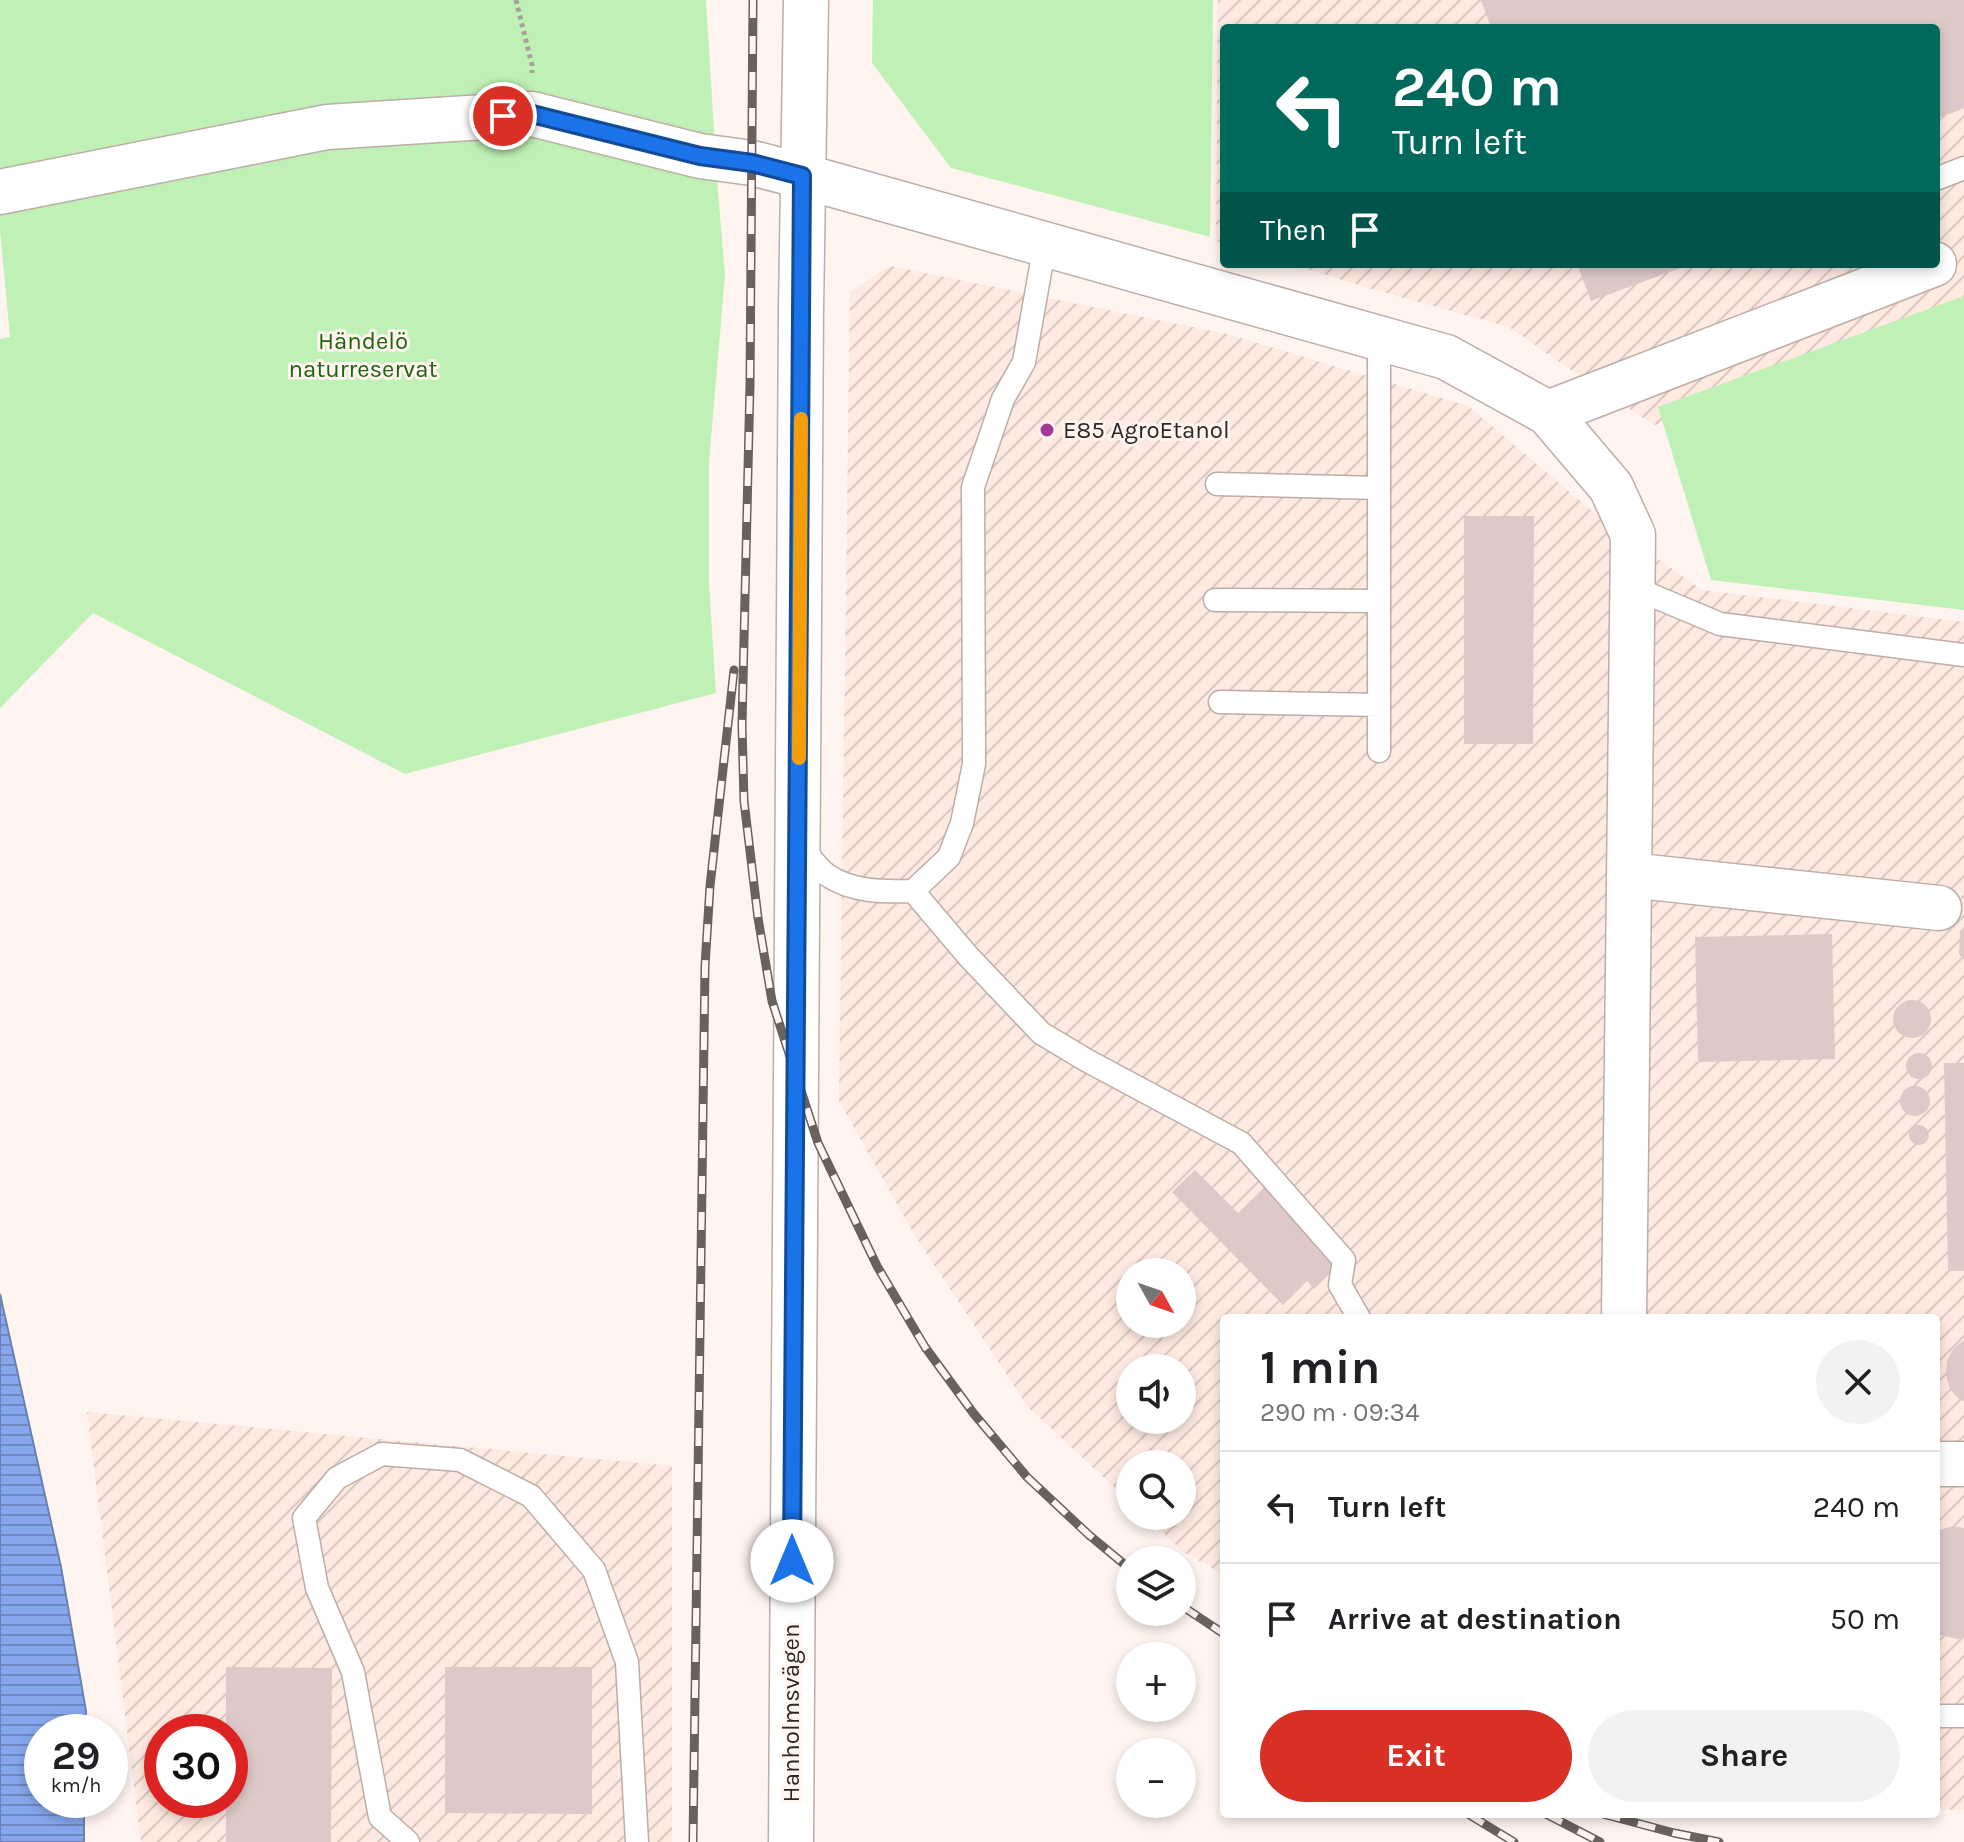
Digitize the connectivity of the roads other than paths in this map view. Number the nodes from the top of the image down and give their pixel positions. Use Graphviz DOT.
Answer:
graph roads {
  1 [pos="806,0"];
  2 [pos="1964,168"];
  3 [pos="802,176"];
  4 [pos="1940,177"];
  5 [pos="0,192"];
  6 [pos="1045,244"];
  7 [pos="1964,252"];
  8 [pos="1940,262"];
  9 [pos="1925,268"];
  10 [pos="1379,338"];
  11 [pos="1548,413"];
  12 [pos="1217,484"];
  13 [pos="1379,488"];
  14 [pos="1632,587"];
  15 [pos="1215,600"];
  16 [pos="1379,601"];
  17 [pos="1964,655"];
  18 [pos="1220,702"];
  19 [pos="1379,705"];
  20 [pos="1379,751"];
  21 [pos="799,844"];
  22 [pos="1629,875"];
  23 [pos="913,891"];
  24 [pos="1939,908"];
  25 [pos="1357,1314"];
  26 [pos="1624,1314"];
  27 [pos="1940,1464"];
  28 [pos="1964,1464"];
  29 [pos="1940,1716"];
  30 [pos="1964,1716"];
  31 [pos="408,1842"];
  32 [pos="637,1842"];
  33 [pos="791,1842"];
  1 -- 3 [label="street, Hanholmsvägen"];
  2 -- 4 [label="lane"];
  3 -- 5 [label="street"];
  3 -- 6 [label="street"];
  3 -- 21 [label="street, Hanholmsvägen"];
  6 -- 10 [label="street"];
  6 -- 23 [label="lane"];
  7 -- 8 [label="street"];
  9 -- 11 [label="street"];
  10 -- 11 [label="street"];
  10 -- 13 [label="lane"];
  11 -- 14 [label="street"];
  12 -- 13 [label="lane"];
  13 -- 16 [label="lane"];
  14 -- 17 [label="lane"];
  14 -- 22 [label="street"];
  15 -- 16 [label="lane"];
  16 -- 19 [label="lane"];
  18 -- 19 [label="lane"];
  19 -- 20 [label="lane"];
  21 -- 23 [label="lane"];
  21 -- 33 [label="street, Hanholmsvägen"];
  22 -- 24 [label="street"];
  22 -- 26 [label="street"];
  23 -- 25 [label="lane"];
  27 -- 28 [label="street"];
  29 -- 30 [label="lane"];
  31 -- 32 [label="lane"];
}
